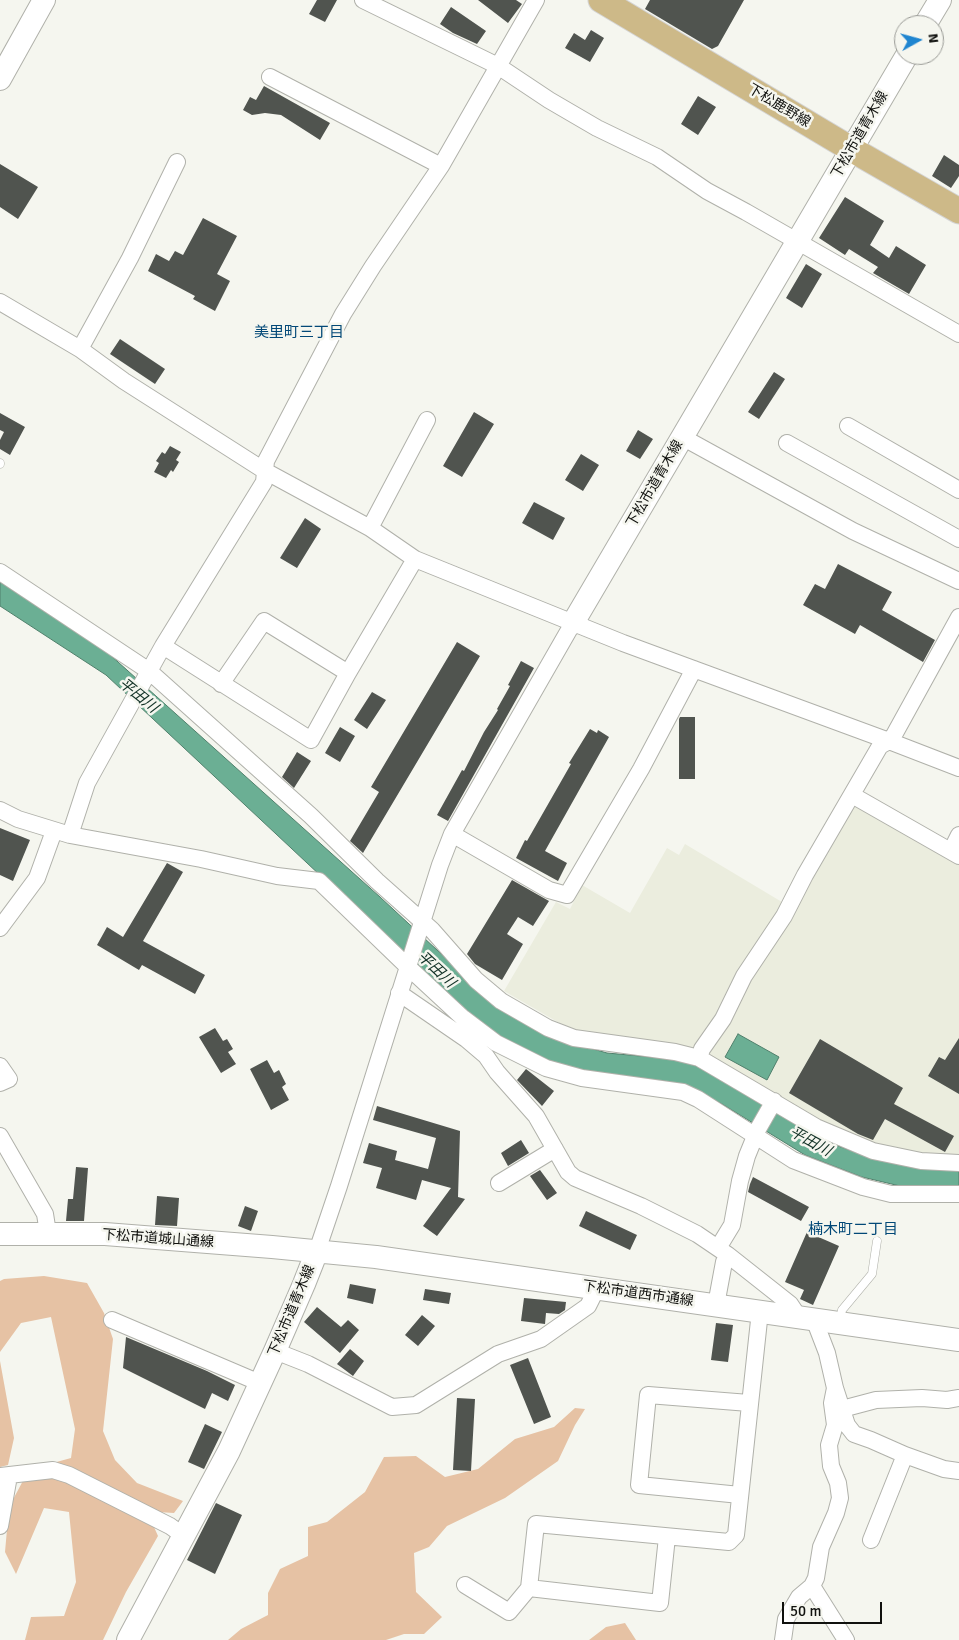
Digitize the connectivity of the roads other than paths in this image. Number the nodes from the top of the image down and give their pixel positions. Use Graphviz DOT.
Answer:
graph roads {
  1 [pos="44,0"];
  2 [pos="363,0"];
  3 [pos="536,0"];
  4 [pos="600,0"];
  5 [pos="940,0"];
  6 [pos="931,15"];
  7 [pos="901,65"];
  8 [pos="498,66"];
  9 [pos="270,77"];
  10 [pos="0,79"];
  11 [pos="851,150"];
  12 [pos="177,162"];
  13 [pos="441,166"];
  14 [pos="959,211"];
  15 [pos="798,242"];
  16 [pos="0,302"];
  17 [pos="959,334"];
  18 [pos="80,350"];
  19 [pos="427,420"];
  20 [pos="848,426"];
  21 [pos="682,437"];
  22 [pos="787,443"];
  23 [pos="265,471"];
  24 [pos="959,490"];
  25 [pos="370,528"];
  26 [pos="959,539"];
  27 [pos="415,559"];
  28 [pos="0,572"];
  29 [pos="959,581"];
  30 [pos="959,617"];
  31 [pos="572,623"];
  32 [pos="163,646"];
  33 [pos="694,669"];
  34 [pos="348,673"];
  35 [pos="148,674"];
  36 [pos="221,684"];
  37 [pos="889,741"];
  38 [pos="959,768"];
  39 [pos="852,795"];
  40 [pos="0,810"];
  41 [pos="54,831"];
  42 [pos="452,834"];
  43 [pos="70,835"];
  44 [pos="959,835"];
  45 [pos="955,854"];
  46 [pos="421,924"];
  47 [pos="0,928"];
  48 [pos="408,965"];
  49 [pos="399,992"];
  50 [pos="698,1058"];
  51 [pos="0,1066"];
  52 [pos="0,1083"];
  53 [pos="772,1104"];
  54 [pos="757,1132"];
  55 [pos="0,1136"];
  56 [pos="555,1149"];
  57 [pos="959,1163"];
  58 [pos="499,1182"];
  59 [pos="959,1194"];
  60 [pos="48,1233"];
  61 [pos="0,1234"];
  62 [pos="877,1241"];
  63 [pos="317,1251"];
  64 [pos="723,1252"];
  65 [pos="597,1288"];
  66 [pos="716,1305"];
  67 [pos="760,1310"];
  68 [pos="808,1317"];
  69 [pos="112,1320"];
  70 [pos="840,1322"];
  71 [pos="959,1340"];
  72 [pos="275,1351"];
  73 [pos="260,1383"];
  74 [pos="835,1388"];
  75 [pos="959,1398"];
  76 [pos="749,1403"];
  77 [pos="842,1408"];
  78 [pos="905,1455"];
  79 [pos="959,1471"];
  80 [pos="5,1476"];
  81 [pos="740,1495"];
  82 [pos="0,1526"];
  83 [pos="184,1536"];
  84 [pos="667,1537"];
  85 [pos="871,1540"];
  86 [pos="465,1585"];
  87 [pos="812,1586"];
  88 [pos="529,1588"];
  89 [pos="128,1640"];
  90 [pos="783,1640"];
  91 [pos="846,1640"];
  1 -- 10 [label="street"];
  2 -- 8 [label="street"];
  3 -- 8 [label="street"];
  4 -- 11 [label="main road, 下松鹿野線"];
  5 -- 6 [label="street"];
  7 -- 11 [label="street, 下松市道青木線"];
  8 -- 13 [label="street"];
  8 -- 15 [label="street"];
  9 -- 13 [label="street"];
  11 -- 14 [label="main road, 下松鹿野線"];
  11 -- 15 [label="street, 下松市道青木線"];
  12 -- 18 [label="street"];
  13 -- 23 [label="street"];
  15 -- 17 [label="street"];
  15 -- 21 [label="street, 下松市道青木線"];
  16 -- 18 [label="street"];
  18 -- 23 [label="street"];
  19 -- 25 [label="street"];
  20 -- 24 [label="street"];
  21 -- 29 [label="street"];
  21 -- 31 [label="street, 下松市道青木線"];
  22 -- 26 [label="street"];
  23 -- 25 [label="street"];
  23 -- 32 [label="street"];
  25 -- 27 [label="street"];
  27 -- 31 [label="street"];
  27 -- 34 [label="street"];
  28 -- 35 [label="street"];
  30 -- 37 [label="street"];
  31 -- 33 [label="street"];
  31 -- 42 [label="street, 下松市道青木線"];
  32 -- 35 [label="street"];
  32 -- 36 [label="street"];
  33 -- 37 [label="street"];
  33 -- 42 [label="street"];
  34 -- 36 [label="street"];
  34 -- 36 [label="street"];
  35 -- 43 [label="street"];
  35 -- 46 [label="street"];
  37 -- 38 [label="street"];
  37 -- 39 [label="street"];
  39 -- 45 [label="street"];
  39 -- 50 [label="street"];
  40 -- 41 [label="street"];
  41 -- 43 [label="street"];
  41 -- 47 [label="street"];
  42 -- 46 [label="street, 下松市道青木線"];
  43 -- 48 [label="street"];
  44 -- 45 [label="street"];
  46 -- 48 [label="street, 下松市道青木線"];
  46 -- 50 [label="street"];
  48 -- 49 [label="street, 下松市道青木線"];
  48 -- 54 [label="street"];
  49 -- 56 [label="street"];
  49 -- 63 [label="street, 下松市道青木線"];
  50 -- 53 [label="street"];
  51 -- 52 [label="street"];
  53 -- 54 [label="street"];
  53 -- 57 [label="street"];
  54 -- 59 [label="street"];
  54 -- 64 [label="street"];
  55 -- 60 [label="street"];
  56 -- 58 [label="street"];
  56 -- 64 [label="street"];
  60 -- 61 [label="street, 下松市道城山通線"];
  60 -- 63 [label="street, 下松市道城山通線"];
  62 -- 70 [label="lane"];
  63 -- 65 [label="street, 下松市道西市通線"];
  63 -- 72 [label="street, 下松市道青木線"];
  64 -- 66 [label="street"];
  64 -- 68 [label="street"];
  65 -- 66 [label="street, 下松市道西市通線"];
  65 -- 72 [label="street"];
  66 -- 67 [label="street, 下松市道西市通線"];
  67 -- 68 [label="street, 下松市道西市通線"];
  67 -- 76 [label="street"];
  68 -- 70 [label="street, 下松市道西市通線"];
  68 -- 74 [label="street"];
  69 -- 73 [label="street"];
  70 -- 71 [label="street, 下松市道西市通線"];
  72 -- 73 [label="street, 下松市道青木線"];
  73 -- 83 [label="street, 下松市道青木線"];
  74 -- 77 [label="street"];
  74 -- 87 [label="street"];
  75 -- 77 [label="street"];
  76 -- 81 [label="street"];
  76 -- 81 [label="street"];
  77 -- 78 [label="street"];
  78 -- 79 [label="street"];
  78 -- 85 [label="street"];
  80 -- 82 [label="street"];
  80 -- 83 [label="street"];
  81 -- 84 [label="street"];
  83 -- 89 [label="street, 下松市道青木線"];
  84 -- 88 [label="street"];
  84 -- 88 [label="street"];
  86 -- 88 [label="street"];
  87 -- 90 [label="street"];
  87 -- 91 [label="street"];
}
